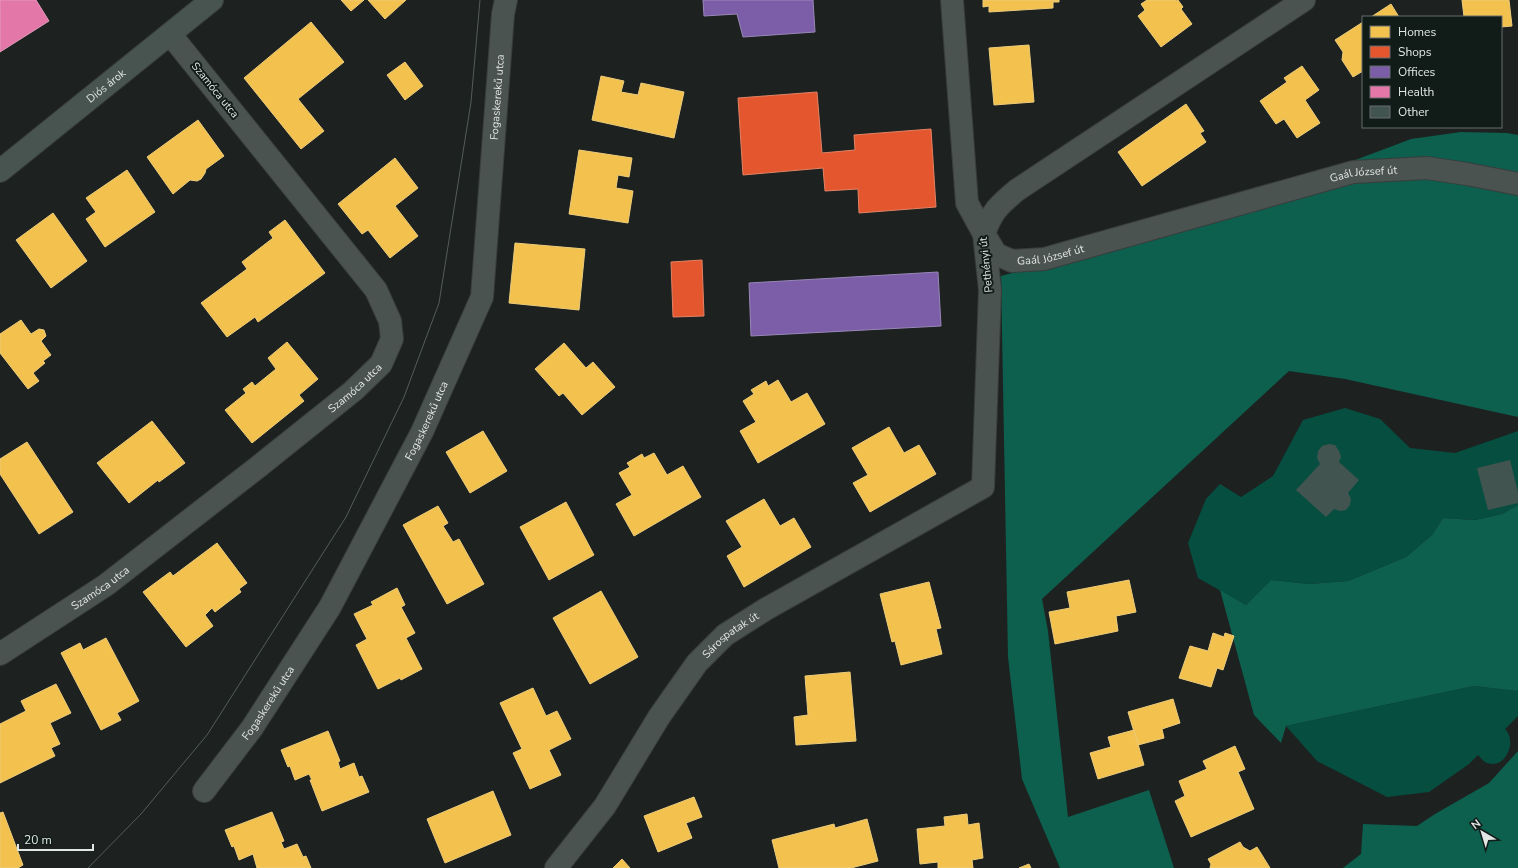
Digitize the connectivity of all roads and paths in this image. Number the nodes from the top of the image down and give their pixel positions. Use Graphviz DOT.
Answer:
graph roads {
  1 [pos="212,0"];
  2 [pos="506,0"];
  3 [pos="952,0"];
  4 [pos="1304,0"];
  5 [pos="170,34"];
  6 [pos="0,171"];
  7 [pos="1518,184"];
  8 [pos="984,234"];
  9 [pos="983,487"];
  10 [pos="0,654"];
  11 [pos="204,791"];
  12 [pos="556,868"];
  1 -- 5 [label="street, Diós árok"];
  2 -- 11 [label="street, Fogaskerekű utca"];
  3 -- 8 [label="street, Pethényi út"];
  4 -- 8 [label="street"];
  5 -- 6 [label="street, Diós árok"];
  5 -- 10 [label="street, Szamóca utca"];
  7 -- 8 [label="street, Gaál József út"];
  8 -- 9 [label="street, Pethényi út"];
  9 -- 12 [label="street, Sárospatak út"];
}
